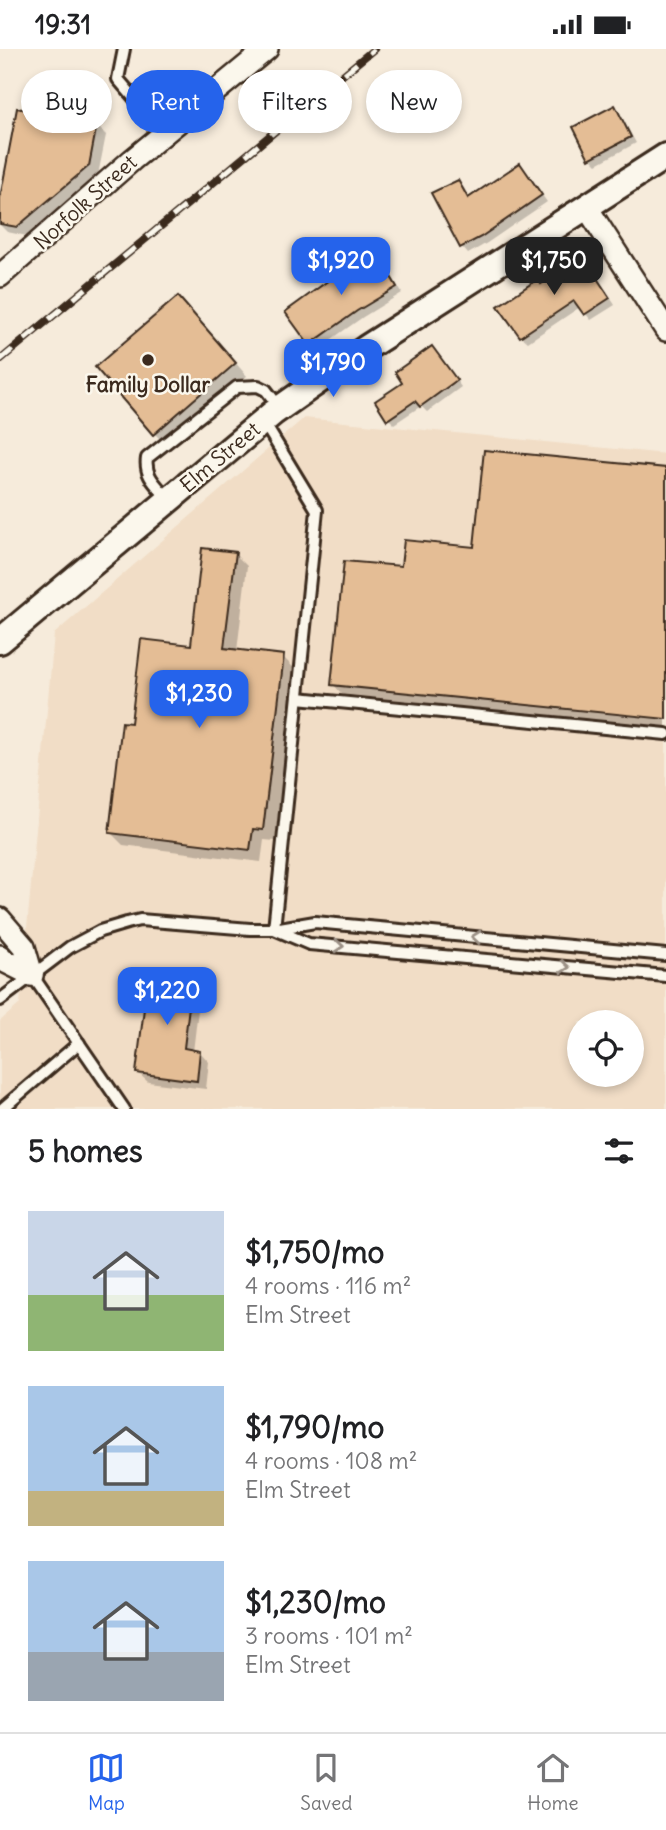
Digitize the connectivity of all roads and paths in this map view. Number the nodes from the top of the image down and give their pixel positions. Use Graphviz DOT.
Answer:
graph roads {
  1 [pos="124,49"];
  2 [pos="267,49"];
  3 [pos="164,134"];
  4 [pos="666,156"];
  5 [pos="586,206"];
  6 [pos="0,276"];
  7 [pos="666,330"];
  8 [pos="272,415"];
  9 [pos="169,500"];
  10 [pos="0,641"];
  11 [pos="298,698"];
  12 [pos="666,734"];
  13 [pos="0,919"];
  14 [pos="274,929"];
  15 [pos="0,955"];
  16 [pos="666,955"];
  17 [pos="32,975"];
  18 [pos="666,976"];
  19 [pos="0,1000"];
  20 [pos="79,1043"];
  21 [pos="2,1109"];
  22 [pos="124,1109"];
  1 -- 3 [label="lane"];
  2 -- 3 [label="street, Norfolk Street"];
  3 -- 6 [label="street, Norfolk Street"];
  4 -- 5 [label="street, Elm Street"];
  5 -- 7 [label="street"];
  5 -- 8 [label="street, Elm Street"];
  8 -- 9 [label="street, Elm Street"];
  8 -- 9 [label="lane"];
  8 -- 11 [label="lane"];
  9 -- 10 [label="street, Elm Street"];
  11 -- 12 [label="lane"];
  11 -- 14 [label="lane"];
  13 -- 17 [label="street"];
  16 -- 14 [label="lane, one-way"];
  14 -- 17 [label="lane"];
  14 -- 18 [label="lane, one-way"];
  15 -- 17 [label="street"];
  17 -- 19 [label="lane"];
  17 -- 20 [label="lane"];
  20 -- 21 [label="lane"];
  20 -- 22 [label="lane"];
}
